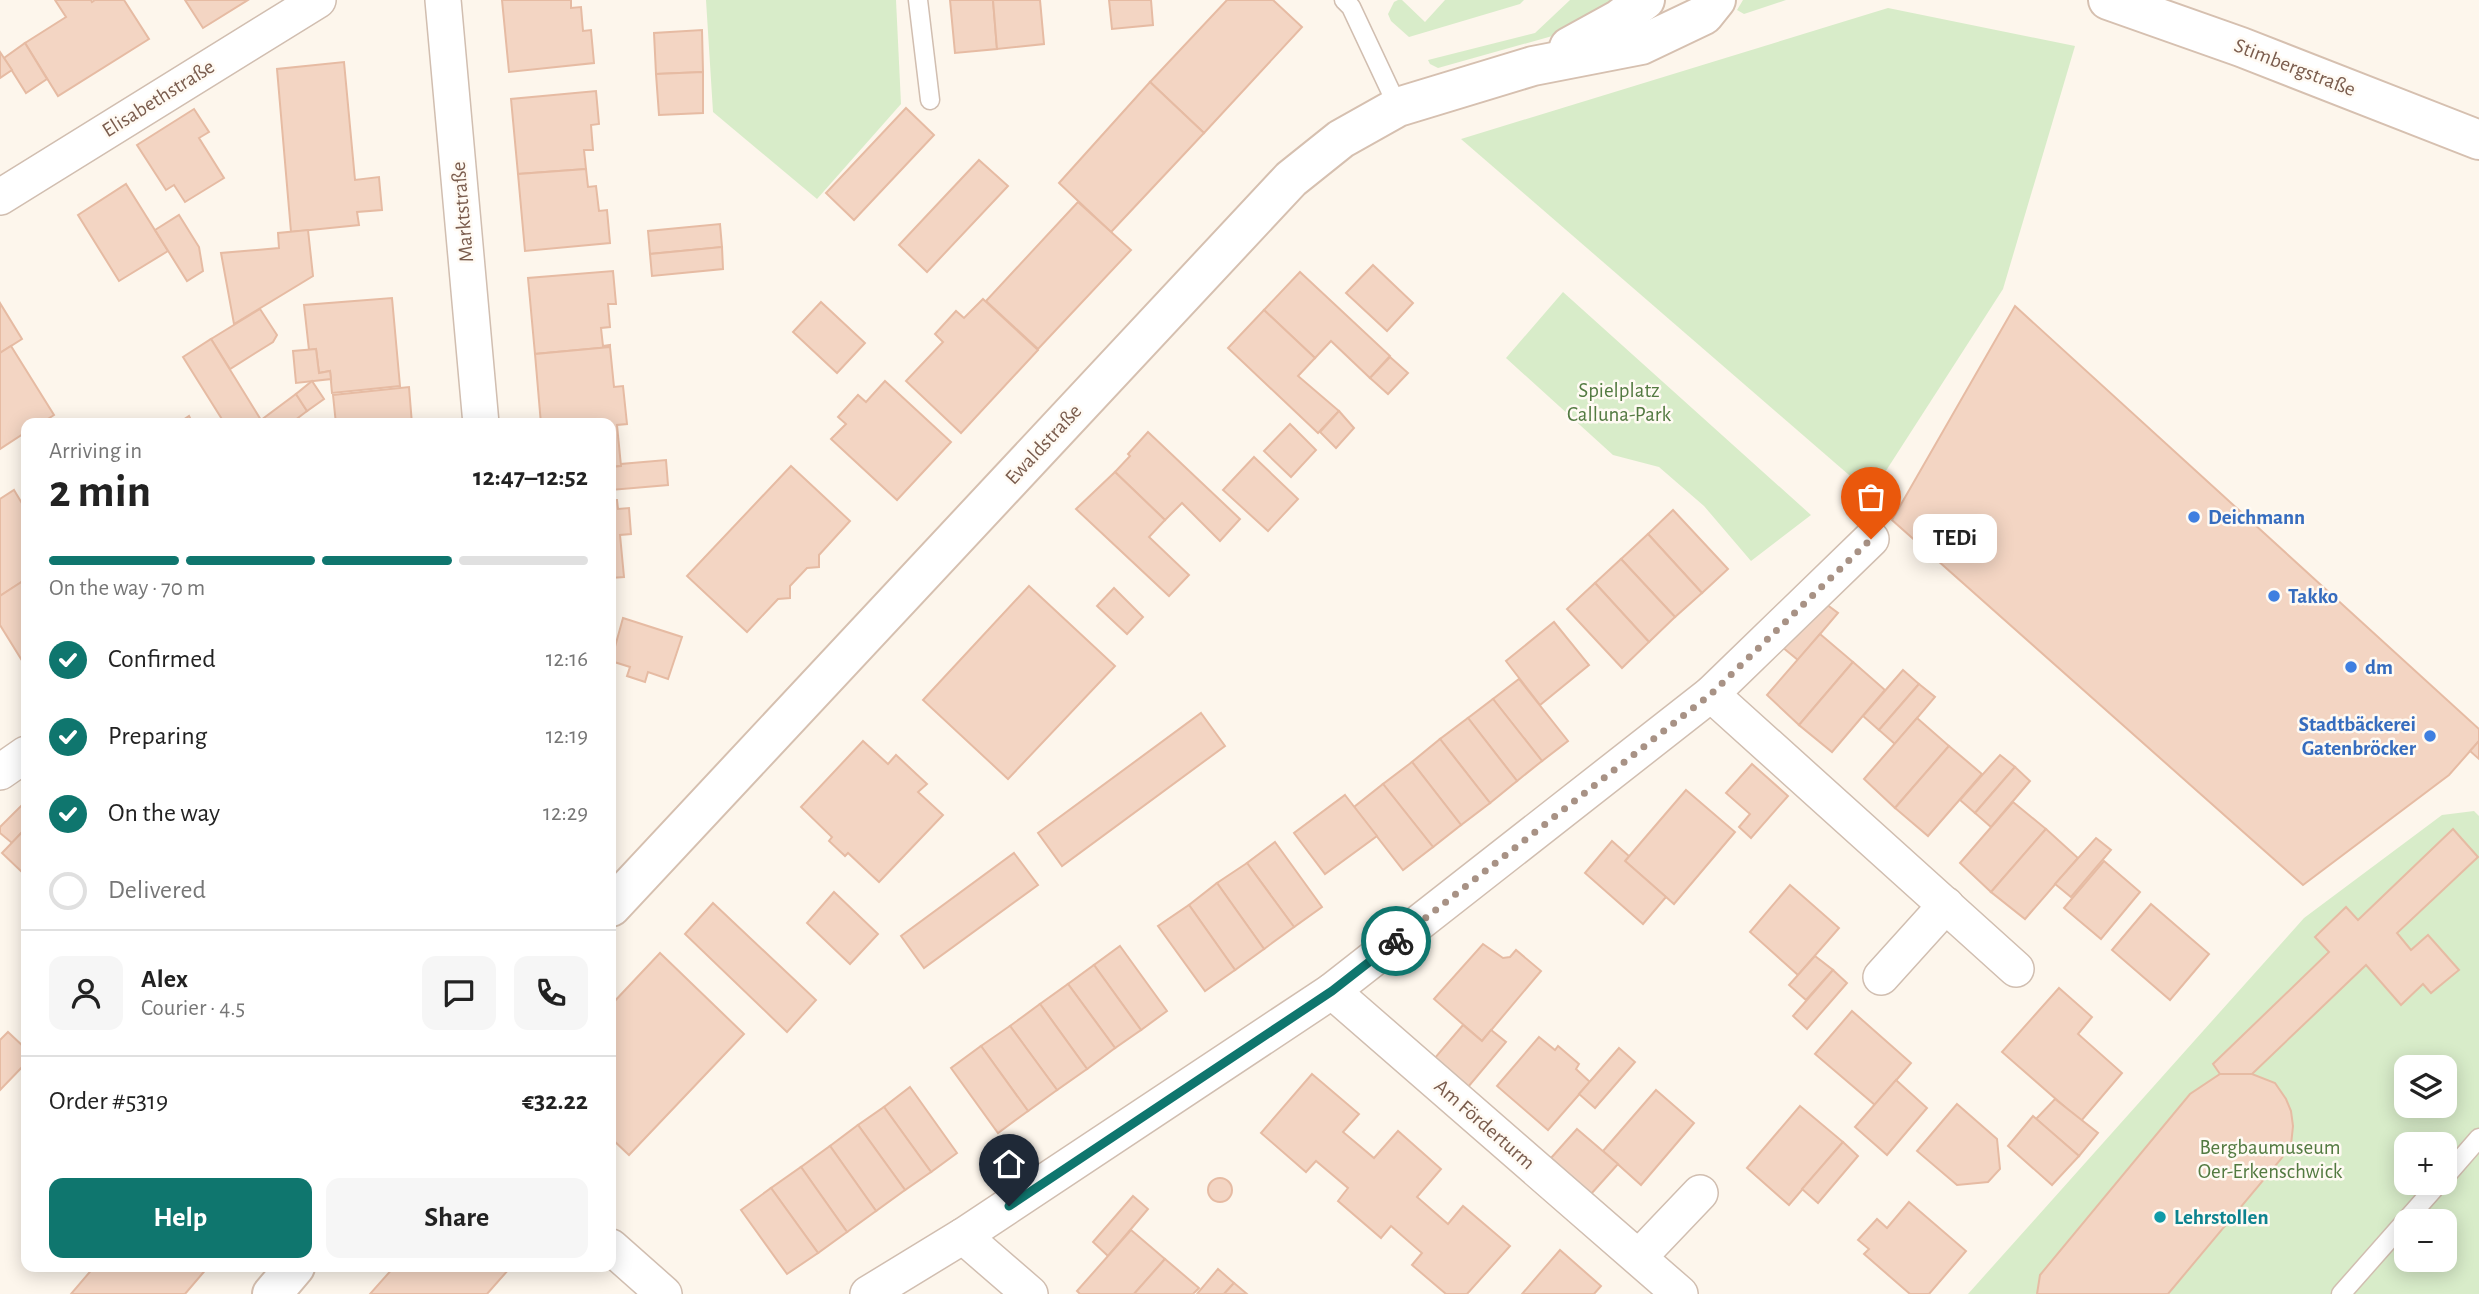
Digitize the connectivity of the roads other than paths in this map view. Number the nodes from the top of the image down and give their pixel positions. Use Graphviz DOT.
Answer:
graph roads {
  1 [pos="318,0"];
  2 [pos="443,0"];
  3 [pos="918,0"];
  4 [pos="1645,0"];
  5 [pos="1716,0"];
  6 [pos="2108,0"];
  7 [pos="1351,2"];
  8 [pos="1533,66"];
  9 [pos="930,100"];
  10 [pos="1398,107"];
  11 [pos="2479,140"];
  12 [pos="0,197"];
  13 [pos="480,418"];
  14 [pos="1871,539"];
  15 [pos="1711,694"];
  16 [pos="21,757"];
  17 [pos="0,772"];
  18 [pos="616,892"];
  19 [pos="1946,905"];
  20 [pos="2017,969"];
  21 [pos="1881,977"];
  22 [pos="1332,991"];
  23 [pos="2479,1138"];
  24 [pos="2457,1163"];
  25 [pos="1700,1193"];
  26 [pos="2428,1195"];
  27 [pos="963,1236"];
  28 [pos="616,1251"];
  29 [pos="1639,1257"];
  30 [pos="291,1272"];
  31 [pos="272,1294"];
  32 [pos="664,1294"];
  33 [pos="868,1294"];
  34 [pos="1031,1294"];
  35 [pos="1680,1294"];
  36 [pos="2341,1294"];
  1 -- 12 [label="street, Elisabethstraße"];
  2 -- 13 [label="street, Marktstraße"];
  3 -- 9 [label="lane"];
  4 -- 8 [label="street, Ewaldstraße"];
  5 -- 8 [label="street, Ewaldstraße"];
  6 -- 11 [label="street, Stimbergstraße"];
  7 -- 10 [label="lane"];
  8 -- 10 [label="street, Ewaldstraße"];
  10 -- 18 [label="street, Ewaldstraße"];
  14 -- 15 [label="street"];
  15 -- 19 [label="street"];
  15 -- 22 [label="street"];
  16 -- 17 [label="street"];
  19 -- 20 [label="street"];
  19 -- 21 [label="street"];
  22 -- 27 [label="street"];
  22 -- 29 [label="street, Am Förderturm"];
  23 -- 24 [label="lane"];
  25 -- 29 [label="street"];
  26 -- 36 [label="lane"];
  27 -- 33 [label="street"];
  27 -- 34 [label="street"];
  28 -- 32 [label="street"];
  29 -- 35 [label="street, Am Förderturm"];
  30 -- 31 [label="street"];
}
